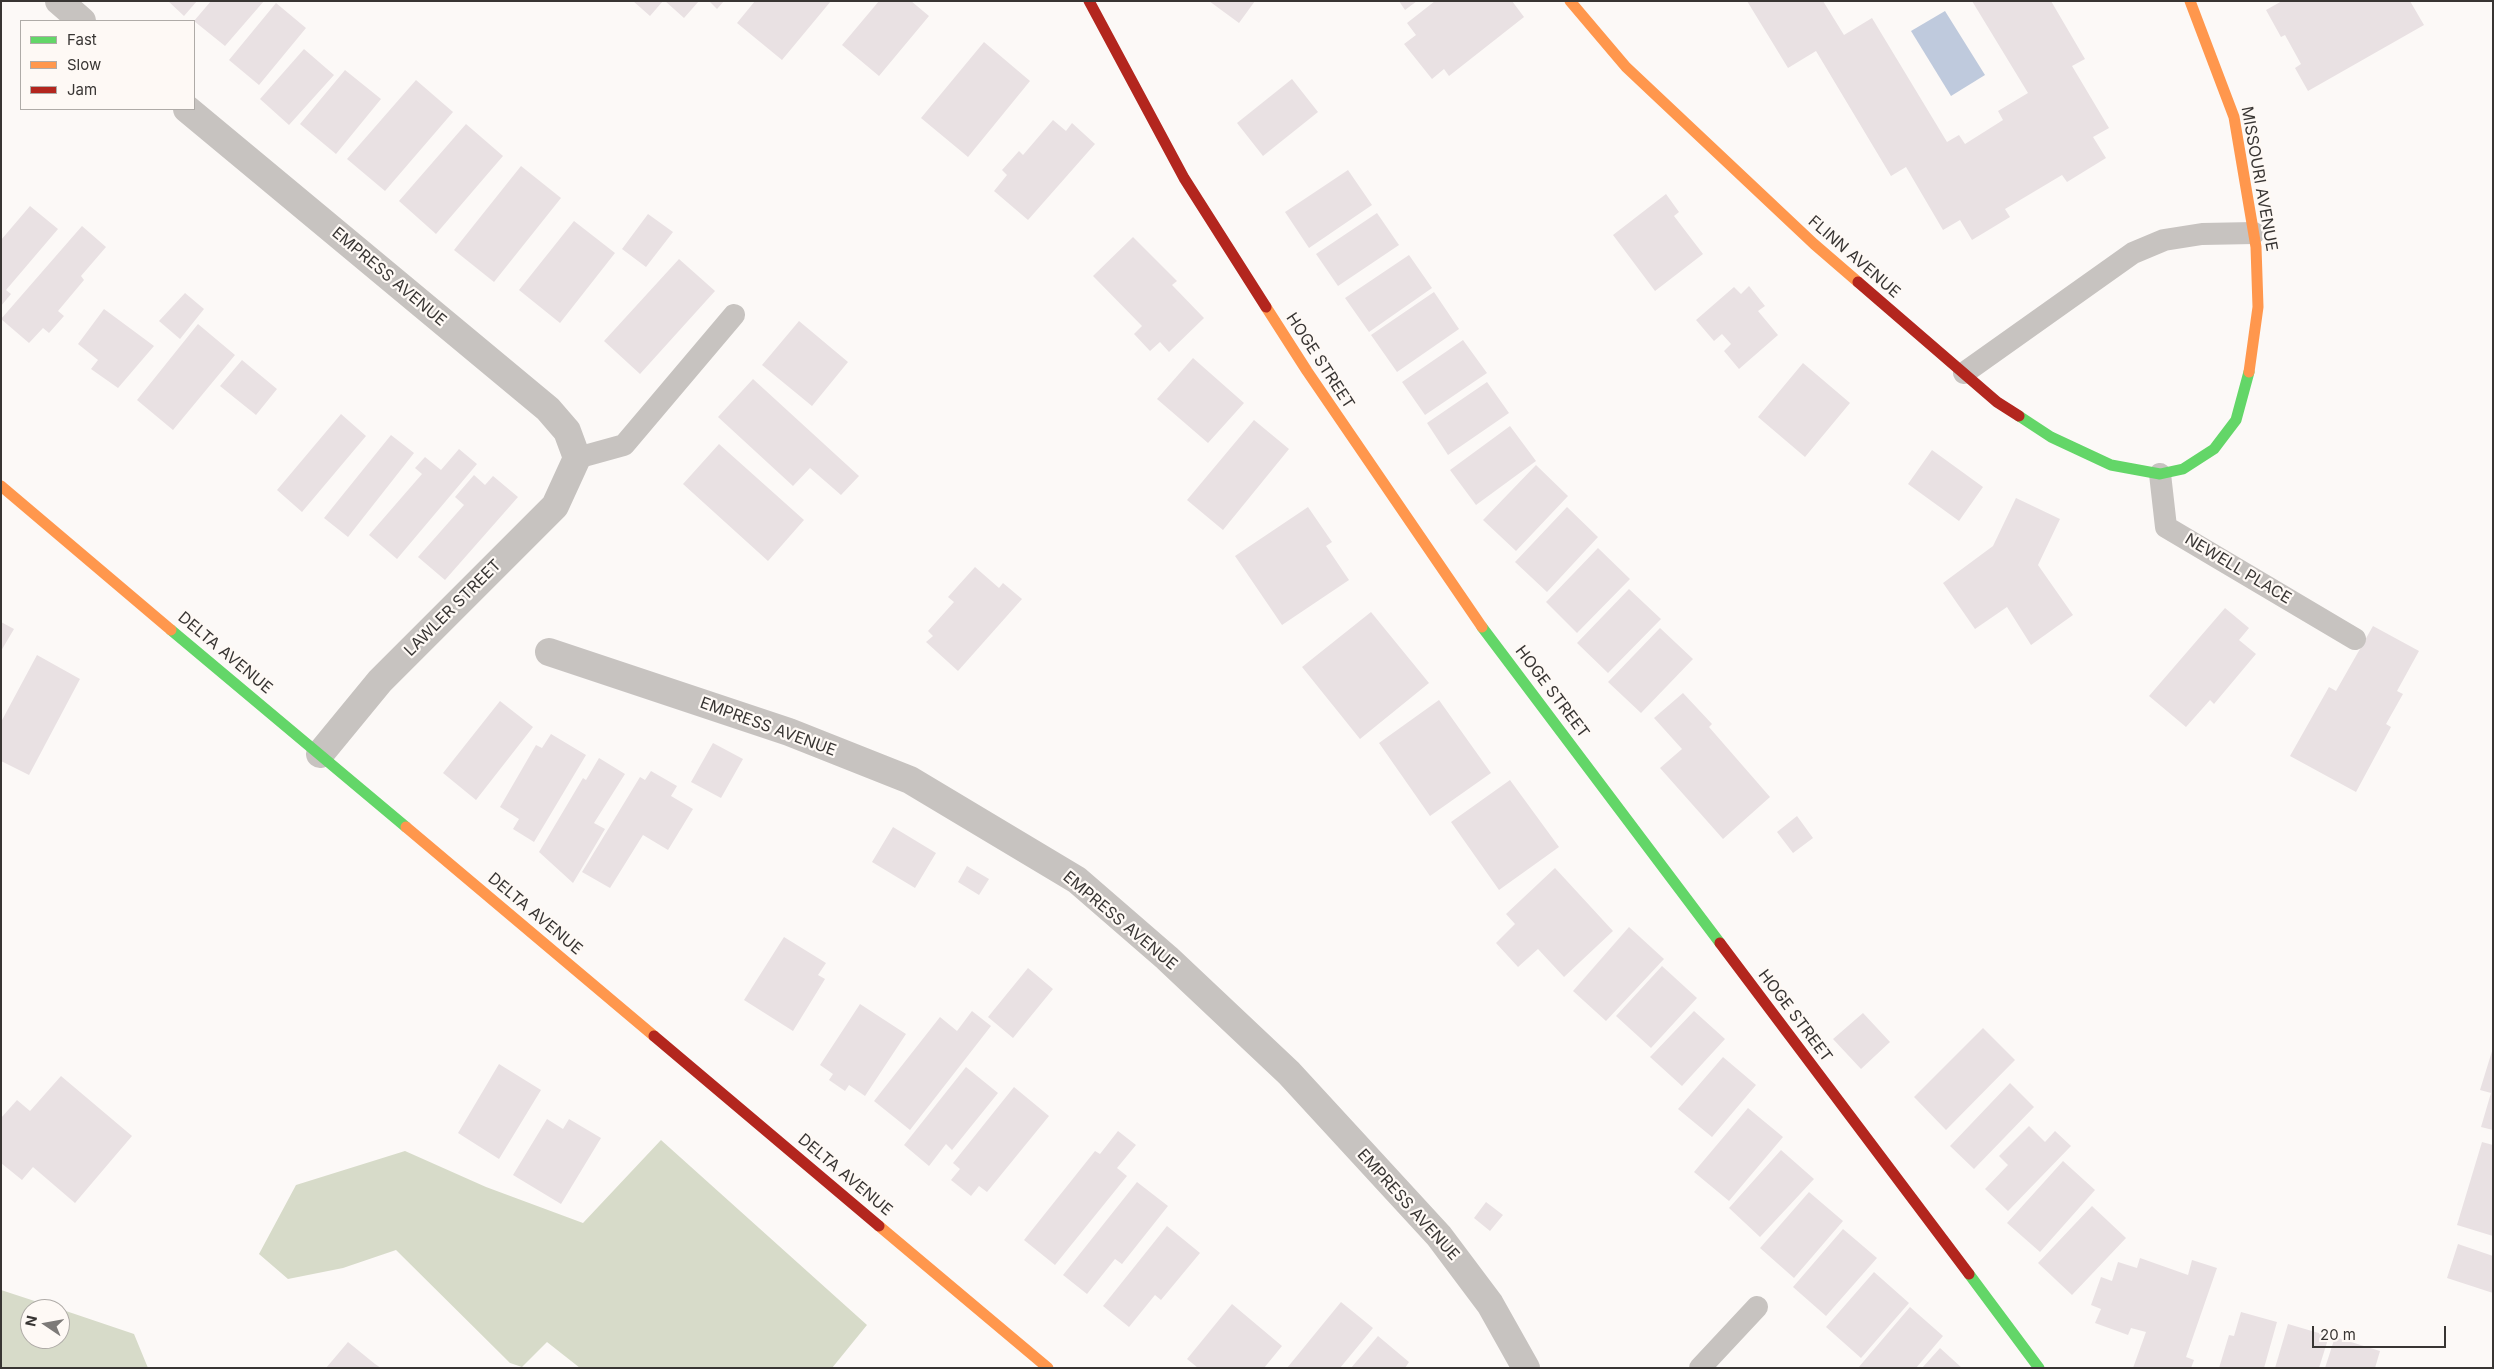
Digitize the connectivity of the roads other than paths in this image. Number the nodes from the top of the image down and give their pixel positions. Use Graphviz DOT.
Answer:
graph roads {
  1 [pos="59,1"];
  2 [pos="1089,1"];
  3 [pos="1570,1"];
  4 [pos="2190,1"];
  5 [pos="81,20"];
  6 [pos="188,110"];
  7 [pos="2254,232"];
  8 [pos="734,315"];
  9 [pos="1964,373"];
  10 [pos="577,458"];
  11 [pos="2160,474"];
  12 [pos="1,486"];
  13 [pos="2356,639"];
  14 [pos="549,652"];
  15 [pos="320,754"];
  16 [pos="1757,1307"];
  17 [pos="1048,1368"];
  18 [pos="1526,1368"];
  19 [pos="1700,1368"];
  20 [pos="2039,1368"];
  1 -- 5 [label="street"];
  2 -- 20 [label="street, HOGE STREET"];
  3 -- 9 [label="street, FLINN AVENUE"];
  4 -- 7 [label="street, MISSOURI AVENUE"];
  6 -- 10 [label="street, EMPRESS AVENUE"];
  7 -- 9 [label="lane"];
  7 -- 11 [label="street, MISSOURI AVENUE"];
  8 -- 10 [label="lane"];
  9 -- 11 [label="street, FLINN AVENUE"];
  10 -- 15 [label="street, LAWLER STREET"];
  11 -- 13 [label="lane, NEWELL PLACE"];
  12 -- 15 [label="street, DELTA AVENUE"];
  14 -- 18 [label="street, EMPRESS AVENUE"];
  15 -- 17 [label="street, DELTA AVENUE"];
  16 -- 19 [label="lane"];
}
